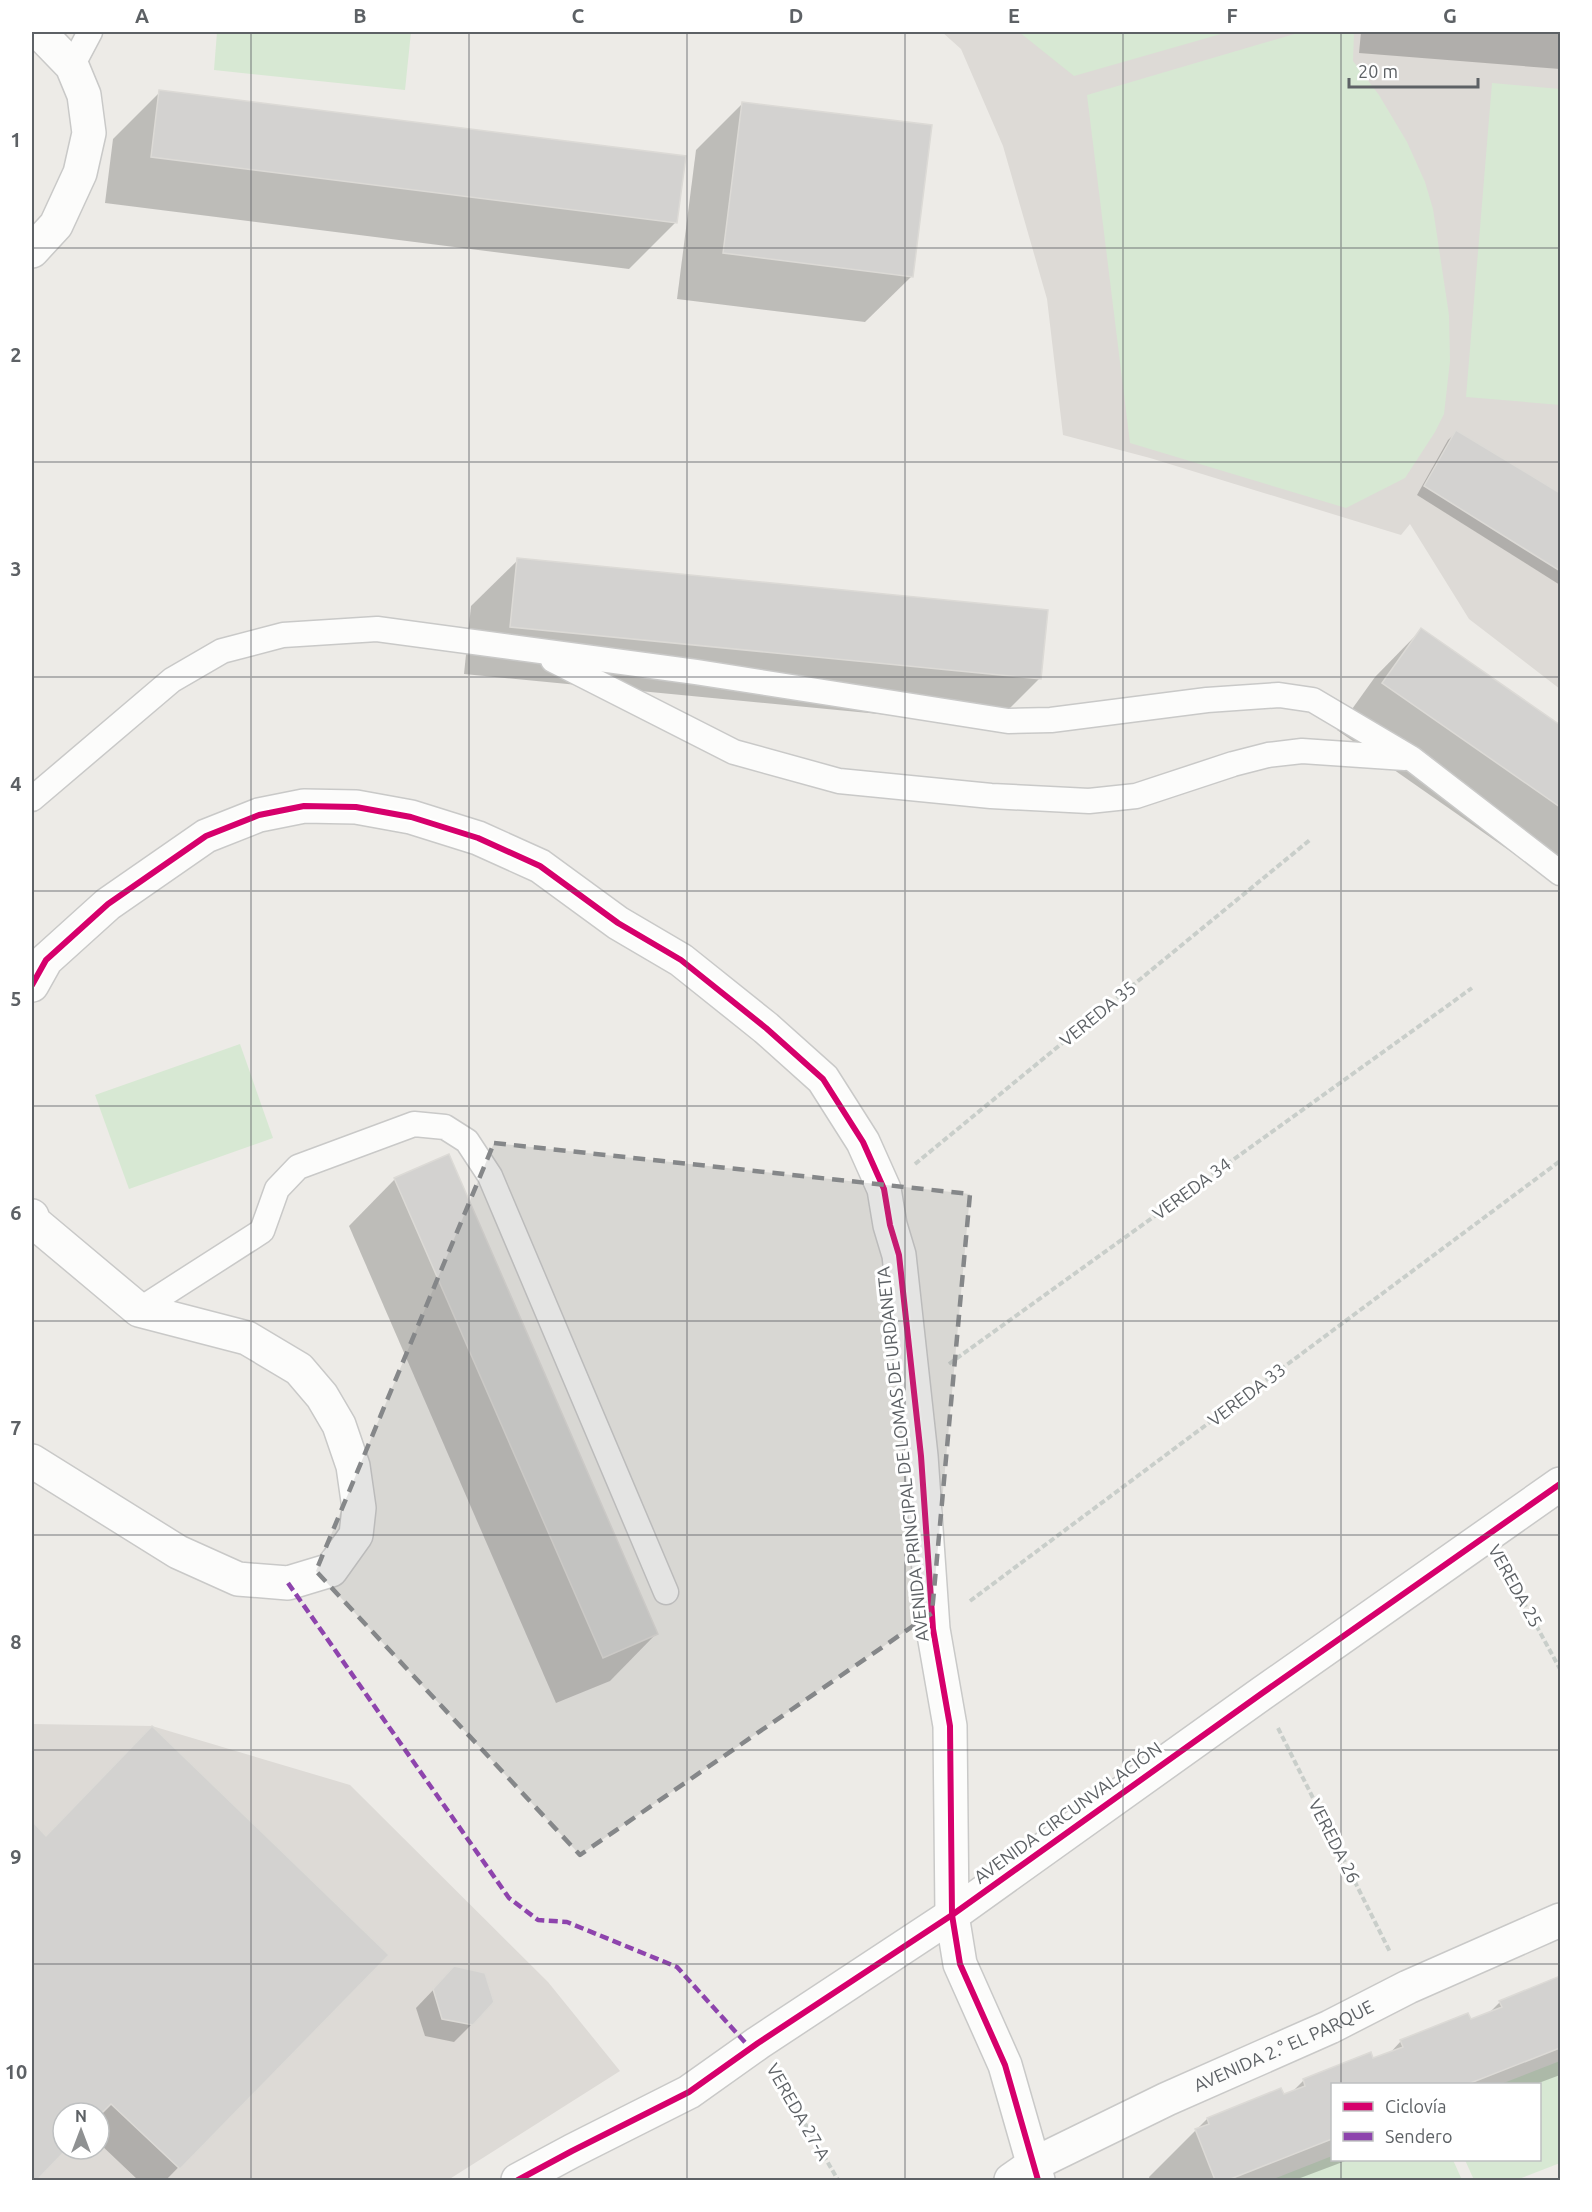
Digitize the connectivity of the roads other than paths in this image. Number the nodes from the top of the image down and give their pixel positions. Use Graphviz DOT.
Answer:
graph roads {
  1 [pos="33,32"];
  2 [pos="90,32"];
  3 [pos="72,66"];
  4 [pos="32,251"];
  5 [pos="536,651"];
  6 [pos="1410,758"];
  7 [pos="32,799"];
  8 [pos="1560,873"];
  9 [pos="32,985"];
  10 [pos="32,1220"];
  11 [pos="139,1310"];
  12 [pos="32,1461"];
  13 [pos="1560,1484"];
  14 [pos="666,1592"];
  15 [pos="952,1915"];
  16 [pos="1560,1920"];
  17 [pos="1028,2175"];
  18 [pos="518,2181"];
  1 -- 3 [label="street"];
  2 -- 3 [label="lane"];
  3 -- 4 [label="street"];
  5 -- 6 [label="lane"];
  5 -- 6 [label="lane"];
  5 -- 7 [label="lane"];
  6 -- 8 [label="lane"];
  9 -- 15 [label="street, AVENIDA PRINCIPAL DE LOMAS DE URDANETA"];
  10 -- 11 [label="street"];
  11 -- 12 [label="street"];
  11 -- 14 [label="lane"];
  13 -- 15 [label="street, AVENIDA CIRCUNVALACIÓN"];
  15 -- 17 [label="street, AVENIDA PRINCIPAL DE LOMAS DE URDANETA"];
  15 -- 18 [label="street, AVENIDA CIRCUNVALACIÓN"];
  16 -- 17 [label="street, AVENIDA 2.° EL PARQUE"];
}
